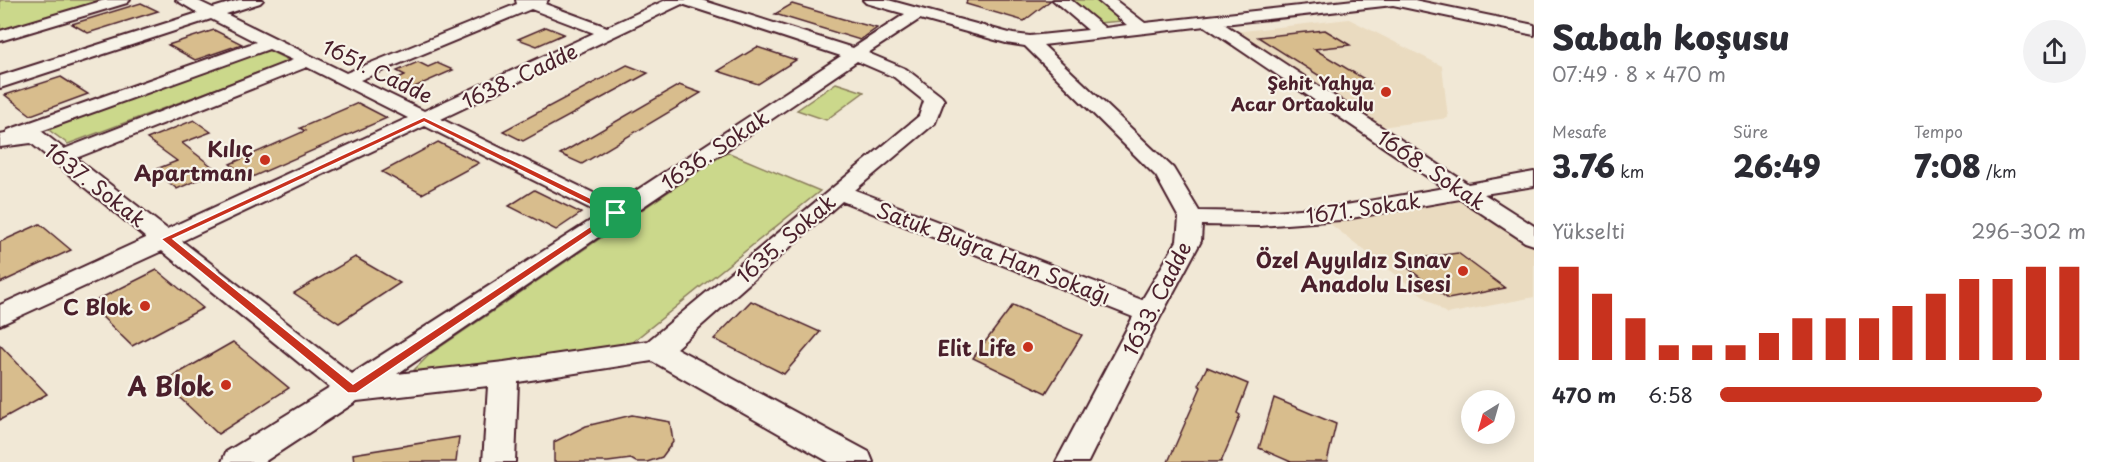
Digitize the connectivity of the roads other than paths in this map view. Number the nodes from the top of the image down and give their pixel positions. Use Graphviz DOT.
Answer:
graph roads {
  1 [pos="122,0"];
  2 [pos="184,0"];
  3 [pos="255,0"];
  4 [pos="680,0"];
  5 [pos="685,0"];
  6 [pos="871,0"];
  7 [pos="1061,0"];
  8 [pos="1105,0"];
  9 [pos="530,1"];
  10 [pos="1396,1"];
  11 [pos="1325,4"];
  12 [pos="1534,8"];
  13 [pos="918,13"];
  14 [pos="213,14"];
  15 [pos="1209,22"];
  16 [pos="1142,29"];
  17 [pos="1533,29"];
  18 [pos="608,33"];
  19 [pos="1102,33"];
  20 [pos="0,36"];
  21 [pos="1030,41"];
  22 [pos="269,43"];
  23 [pos="854,54"];
  24 [pos="307,62"];
  25 [pos="344,80"];
  26 [pos="0,82"];
  27 [pos="424,119"];
  28 [pos="0,140"];
  29 [pos="61,157"];
  30 [pos="1534,179"];
  31 [pos="839,192"];
  32 [pos="1463,192"];
  33 [pos="616,213"];
  34 [pos="1191,218"];
  35 [pos="1534,237"];
  36 [pos="166,239"];
  37 [pos="1149,313"];
  38 [pos="0,316"];
  39 [pos="656,350"];
  40 [pos="504,373"];
  41 [pos="352,390"];
  42 [pos="238,462"];
  43 [pos="499,462"];
  44 [pos="857,462"];
  45 [pos="1072,462"];
  1 -- 20 [label="street"];
  2 -- 14 [label="street, 1651. Cadde"];
  3 -- 14 [label="street"];
  4 -- 18 [label="street, 1638. Cadde"];
  5 -- 23 [label="street, 1635. Sokak"];
  6 -- 13 [label="street"];
  7 -- 19 [label="street"];
  8 -- 16 [label="street"];
  9 -- 18 [label="street"];
  9 -- 25 [label="street"];
  10 -- 11 [label="street"];
  10 -- 17 [label="street"];
  11 -- 15 [label="street"];
  12 -- 17 [label="street"];
  13 -- 21 [label="street"];
  13 -- 23 [label="street, 1636. Sokak"];
  14 -- 22 [label="street, 1651. Cadde"];
  14 -- 26 [label="street"];
  15 -- 16 [label="street"];
  15 -- 32 [label="street, 1668. Sokak"];
  16 -- 19 [label="street"];
  18 -- 27 [label="street, 1638. Cadde"];
  19 -- 21 [label="street"];
  21 -- 34 [label="street, 1633. Cadde"];
  22 -- 24 [label="street, 1651. Cadde"];
  22 -- 28 [label="street"];
  23 -- 31 [label="street, 1635. Sokak"];
  23 -- 33 [label="street, 1636. Sokak"];
  24 -- 25 [label="street, 1651. Cadde"];
  24 -- 29 [label="street"];
  25 -- 27 [label="street, 1651. Cadde"];
  27 -- 33 [label="street, 1651. Cadde"];
  27 -- 36 [label="street, 1638. Cadde"];
  28 -- 29 [label="street, 1637. Sokak"];
  29 -- 36 [label="street, 1637. Sokak"];
  30 -- 32 [label="street, 1671. Sokak"];
  31 -- 37 [label="street, Satuk Buğra Han Sokağı"];
  31 -- 39 [label="street, 1635. Sokak"];
  32 -- 34 [label="street, 1671. Sokak"];
  32 -- 35 [label="street, 1668. Sokak"];
  33 -- 41 [label="street, 1636. Sokak"];
  34 -- 37 [label="street, 1633. Cadde"];
  36 -- 38 [label="street, 1638. Cadde"];
  36 -- 41 [label="street, 1637. Sokak"];
  37 -- 45 [label="street, 1633. Cadde"];
  39 -- 40 [label="street"];
  39 -- 44 [label="street"];
  40 -- 41 [label="street"];
  40 -- 43 [label="street"];
  41 -- 42 [label="street, 1636. Sokak"];
}
